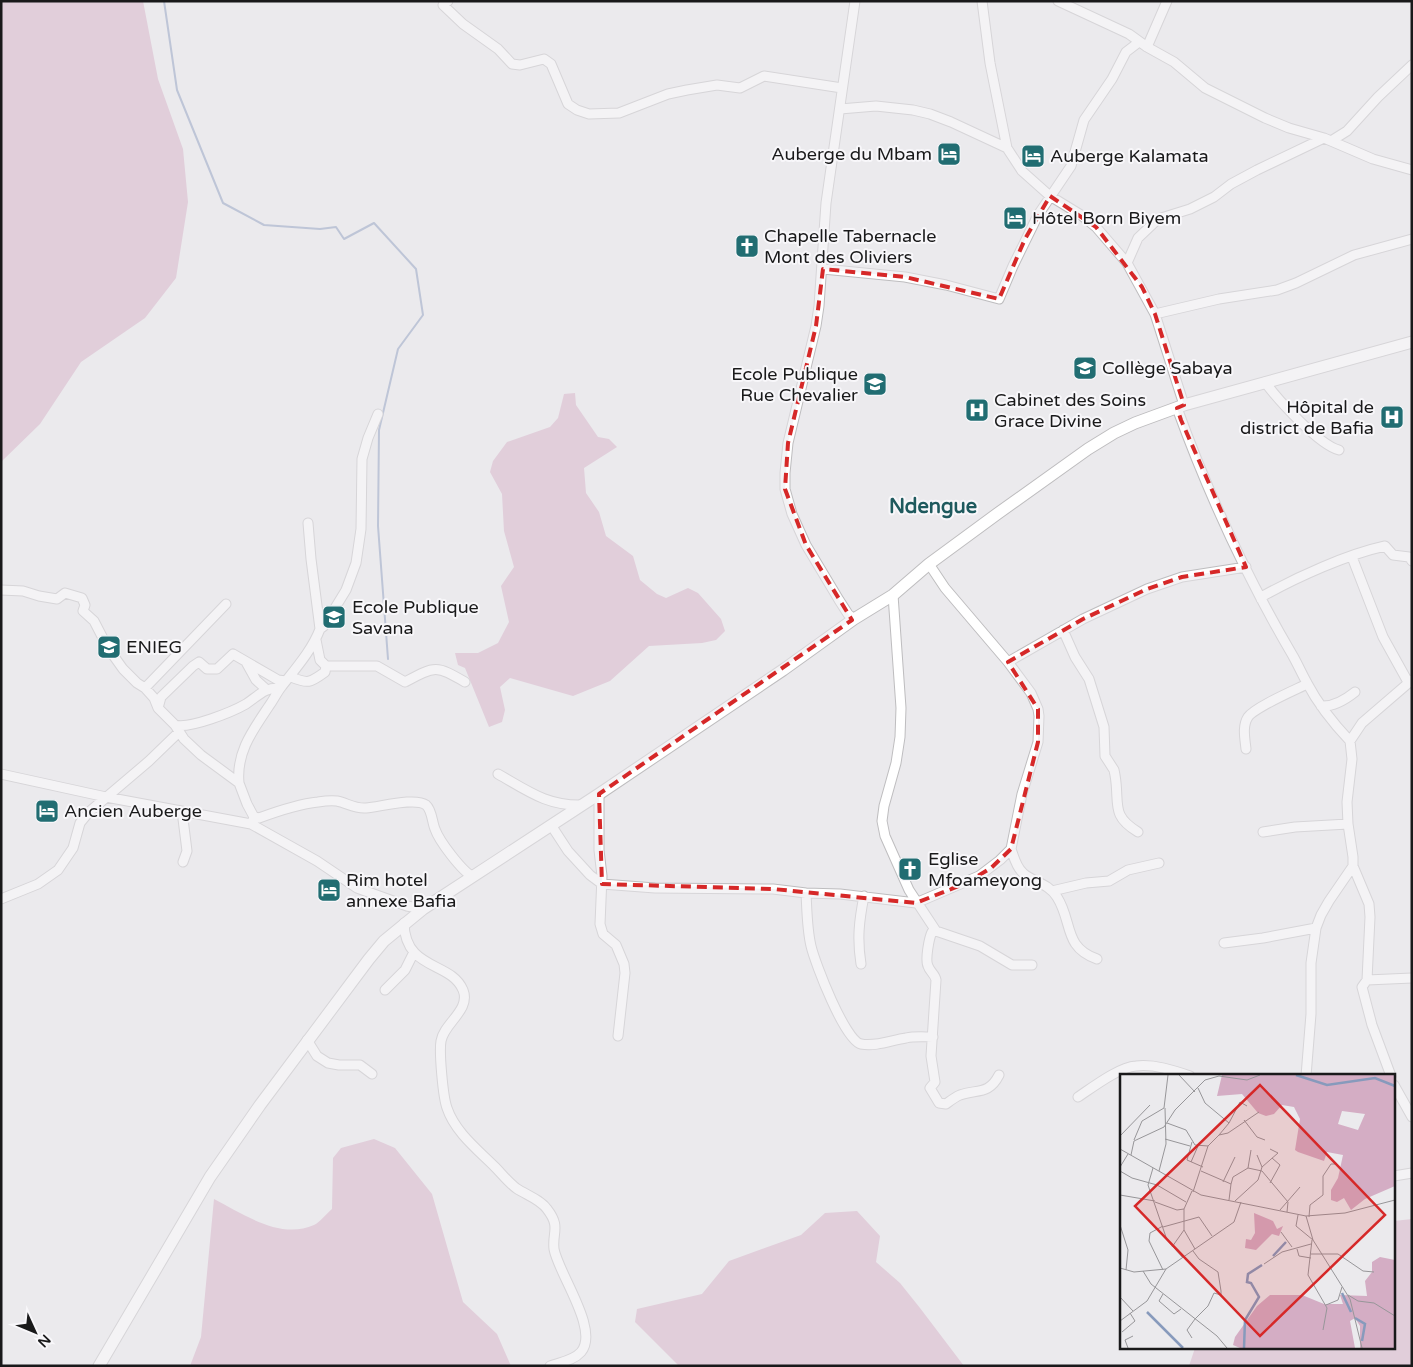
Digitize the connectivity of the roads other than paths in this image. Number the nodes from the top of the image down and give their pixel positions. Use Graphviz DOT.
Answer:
graph roads {
  1 [pos="448,1"];
  2 [pos="856,1"];
  3 [pos="982,1"];
  4 [pos="1058,1"];
  5 [pos="1167,1"];
  6 [pos="1143,44"];
  7 [pos="1412,65"];
  8 [pos="842,88"];
  9 [pos="840,108"];
  10 [pos="1347,131"];
  11 [pos="1328,139"];
  12 [pos="1007,148"];
  13 [pos="1354,151"];
  14 [pos="1412,170"];
  15 [pos="1050,196"];
  16 [pos="1412,239"];
  17 [pos="1127,263"];
  18 [pos="822,269"];
  19 [pos="1155,314"];
  20 [pos="1412,342"];
  21 [pos="1265,382"];
  22 [pos="1180,406"];
  23 [pos="378,414"];
  24 [pos="1340,450"];
  25 [pos="308,523"];
  26 [pos="1352,557"];
  27 [pos="1412,561"];
  28 [pos="929,564"];
  29 [pos="1246,567"];
  30 [pos="1,590"];
  31 [pos="893,595"];
  32 [pos="1261,599"];
  33 [pos="226,604"];
  34 [pos="854,619"];
  35 [pos="320,628"];
  36 [pos="1063,630"];
  37 [pos="316,640"];
  38 [pos="246,660"];
  39 [pos="1008,662"];
  40 [pos="326,666"];
  41 [pos="1410,681"];
  42 [pos="286,682"];
  43 [pos="465,682"];
  44 [pos="1307,684"];
  45 [pos="145,688"];
  46 [pos="266,689"];
  47 [pos="1355,692"];
  48 [pos="1321,706"];
  49 [pos="158,708"];
  50 [pos="177,729"];
  51 [pos="1350,741"];
  52 [pos="1246,748"];
  53 [pos="1,774"];
  54 [pos="498,774"];
  55 [pos="238,783"];
  56 [pos="599,794"];
  57 [pos="106,797"];
  58 [pos="582,805"];
  59 [pos="182,811"];
  60 [pos="253,820"];
  61 [pos="1348,824"];
  62 [pos="551,825"];
  63 [pos="1138,832"];
  64 [pos="1263,832"];
  65 [pos="1011,849"];
  66 [pos="183,862"];
  67 [pos="1158,863"];
  68 [pos="1353,866"];
  69 [pos="472,876"];
  70 [pos="602,884"];
  71 [pos="1052,891"];
  72 [pos="806,893"];
  73 [pos="864,896"];
  74 [pos="1,899"];
  75 [pos="916,903"];
  76 [pos="423,909"];
  77 [pos="404,923"];
  78 [pos="1316,928"];
  79 [pos="936,931"];
  80 [pos="1224,943"];
  81 [pos="414,952"];
  82 [pos="1097,959"];
  83 [pos="861,964"];
  84 [pos="1032,965"];
  85 [pos="1412,978"];
  86 [pos="1367,980"];
  87 [pos="385,990"];
  88 [pos="618,1036"];
  89 [pos="933,1037"];
  90 [pos="307,1040"];
  91 [pos="372,1074"];
  92 [pos="1183,1074"];
  93 [pos="1306,1074"];
  94 [pos="1390,1074"];
  95 [pos="999,1075"];
  96 [pos="1396,1089"];
  97 [pos="1078,1096"];
  98 [pos="1412,1117"];
  99 [pos="1412,1174"];
  100 [pos="1396,1176"];
  101 [pos="576,1362"];
  102 [pos="99,1366"];
  103 [pos="550,1366"];
  1 -- 8 [label="street"];
  2 -- 8 [label="street"];
  3 -- 12 [label="street"];
  4 -- 6 [label="street"];
  5 -- 6 [label="street"];
  6 -- 11 [label="street"];
  6 -- 15 [label="street"];
  7 -- 10 [label="street"];
  8 -- 9 [label="street"];
  9 -- 12 [label="street"];
  9 -- 18 [label="street"];
  10 -- 11 [label="street"];
  10 -- 13 [label="street"];
  11 -- 13 [label="street"];
  11 -- 17 [label="street"];
  12 -- 15 [label="street"];
  13 -- 14 [label="street"];
  15 -- 17 [label="street"];
  15 -- 18 [label="street"];
  16 -- 19 [label="street"];
  17 -- 19 [label="street"];
  18 -- 34 [label="street"];
  19 -- 22 [label="street"];
  20 -- 21 [label="main road"];
  21 -- 22 [label="main road"];
  21 -- 24 [label="street"];
  22 -- 28 [label="main road"];
  22 -- 29 [label="street"];
  23 -- 35 [label="street"];
  25 -- 35 [label="street"];
  26 -- 27 [label="street"];
  26 -- 32 [label="street"];
  26 -- 41 [label="street"];
  28 -- 31 [label="main road"];
  28 -- 39 [label="street"];
  29 -- 32 [label="street"];
  29 -- 36 [label="street"];
  30 -- 45 [label="street"];
  31 -- 34 [label="main road"];
  31 -- 75 [label="street"];
  32 -- 44 [label="street"];
  33 -- 45 [label="street"];
  34 -- 56 [label="main road"];
  35 -- 37 [label="street"];
  36 -- 39 [label="street"];
  36 -- 63 [label="street"];
  37 -- 40 [label="street"];
  37 -- 42 [label="street"];
  38 -- 42 [label="street"];
  38 -- 46 [label="street"];
  38 -- 49 [label="street"];
  39 -- 65 [label="street"];
  40 -- 42 [label="street"];
  40 -- 43 [label="street"];
  41 -- 51 [label="street"];
  42 -- 46 [label="street"];
  42 -- 55 [label="street"];
  44 -- 48 [label="street"];
  44 -- 52 [label="street"];
  45 -- 49 [label="street"];
  46 -- 50 [label="street"];
  47 -- 48 [label="street"];
  48 -- 51 [label="street"];
  49 -- 50 [label="street"];
  50 -- 55 [label="street"];
  50 -- 57 [label="street"];
  51 -- 61 [label="street"];
  53 -- 57 [label="street"];
  54 -- 58 [label="street"];
  55 -- 60 [label="street"];
  56 -- 58 [label="main road"];
  56 -- 70 [label="street"];
  57 -- 59 [label="street"];
  57 -- 74 [label="street"];
  58 -- 62 [label="main road"];
  59 -- 60 [label="street"];
  59 -- 66 [label="street"];
  60 -- 69 [label="street"];
  60 -- 76 [label="street"];
  61 -- 64 [label="street"];
  61 -- 68 [label="street"];
  62 -- 69 [label="main road"];
  62 -- 70 [label="street"];
  65 -- 71 [label="street"];
  65 -- 75 [label="street"];
  67 -- 71 [label="street"];
  68 -- 78 [label="street"];
  68 -- 86 [label="street"];
  69 -- 76 [label="main road"];
  70 -- 72 [label="street"];
  70 -- 88 [label="street"];
  71 -- 82 [label="street"];
  72 -- 73 [label="street"];
  72 -- 89 [label="street"];
  73 -- 75 [label="street"];
  73 -- 83 [label="street"];
  75 -- 79 [label="street"];
  76 -- 77 [label="main road"];
  77 -- 81 [label="street"];
  77 -- 90 [label="main road"];
  78 -- 80 [label="street"];
  78 -- 93 [label="street"];
  79 -- 84 [label="street"];
  79 -- 89 [label="street"];
  81 -- 87 [label="street"];
  81 -- 101 [label="street"];
  85 -- 86 [label="street"];
  86 -- 94 [label="street"];
  89 -- 95 [label="street"];
  90 -- 91 [label="street"];
  90 -- 102 [label="main road"];
  92 -- 97 [label="street"];
  96 -- 98 [label="street"];
  99 -- 100 [label="street"];
  101 -- 103 [label="street"];
}
